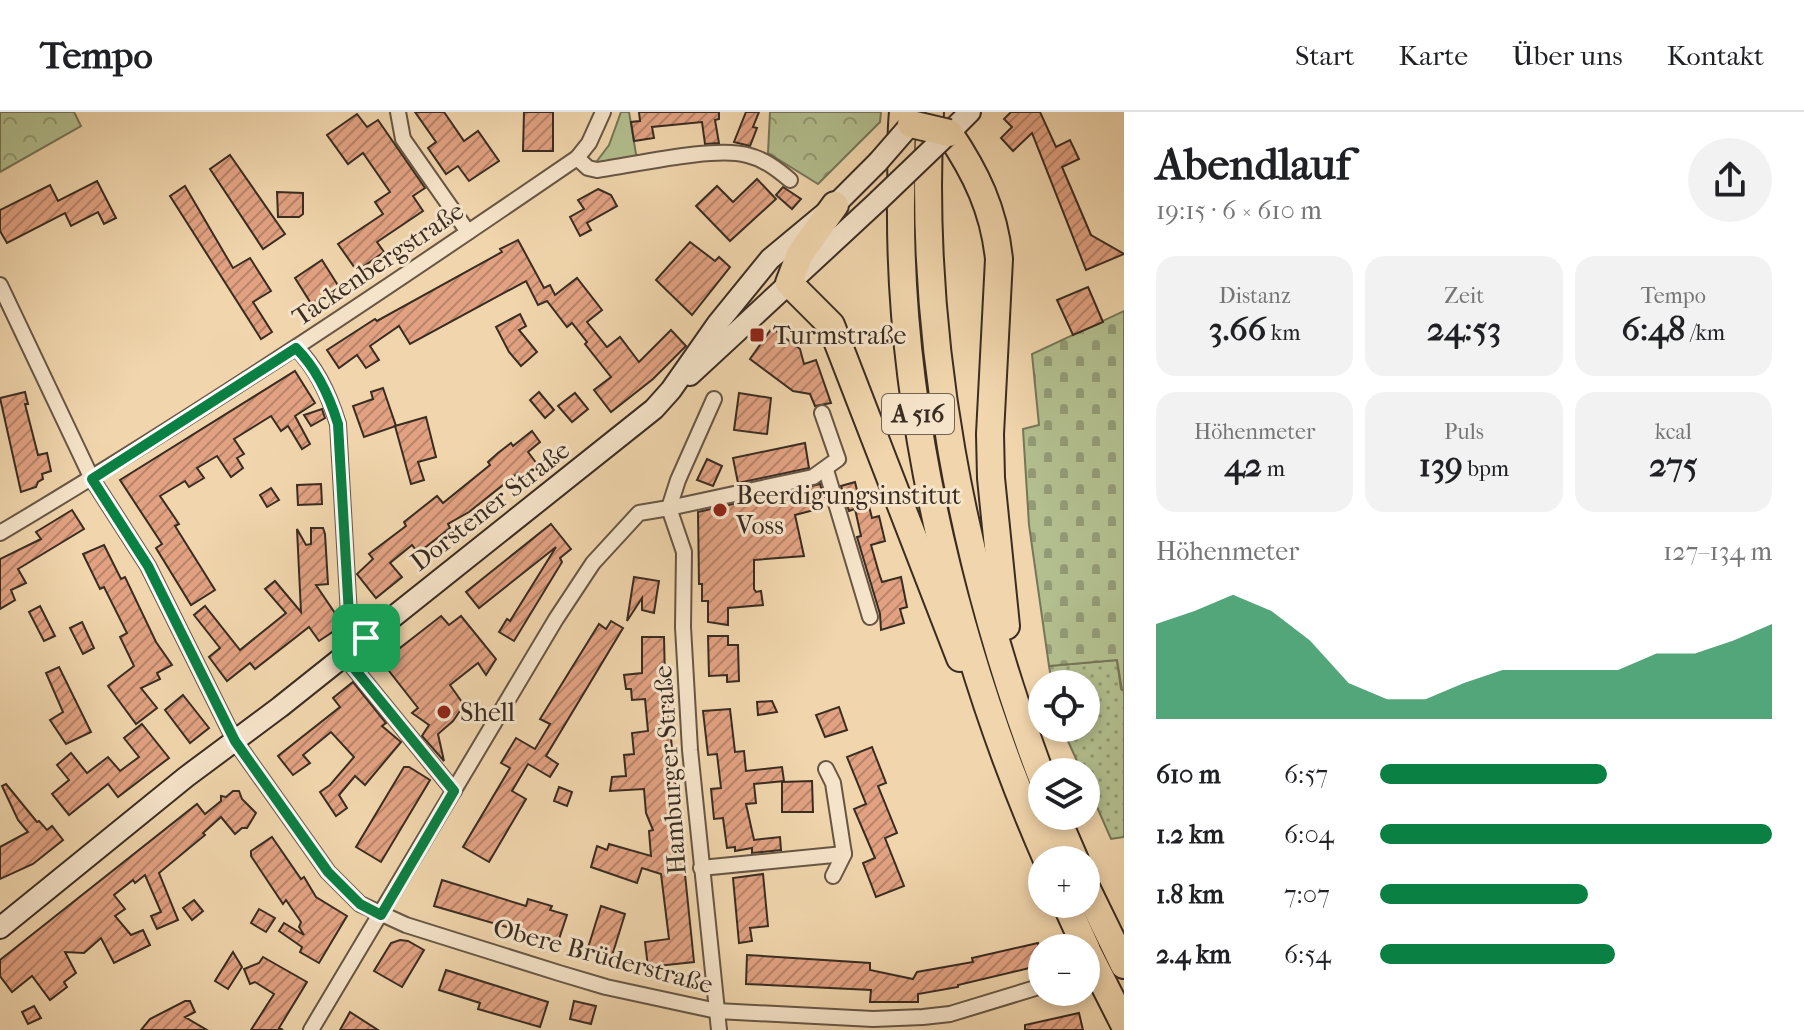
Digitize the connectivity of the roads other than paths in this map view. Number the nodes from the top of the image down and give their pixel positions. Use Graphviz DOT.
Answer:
graph roads {
  1 [pos="398,112"];
  2 [pos="603,112"];
  3 [pos="970,112"];
  4 [pos="917,115"];
  5 [pos="949,133"];
  6 [pos="577,158"];
  7 [pos="790,180"];
  8 [pos="835,205"];
  9 [pos="468,232"];
  10 [pos="789,283"];
  11 [pos="0,285"];
  12 [pos="296,348"];
  13 [pos="671,390"];
  14 [pos="714,399"];
  15 [pos="822,413"];
  16 [pos="826,470"];
  17 [pos="92,479"];
  18 [pos="669,508"];
  19 [pos="0,533"];
  20 [pos="870,617"];
  21 [pos="366,638"];
  22 [pos="344,656"];
  23 [pos="1002,705"];
  24 [pos="235,741"];
  25 [pos="1031,758"];
  26 [pos="826,769"];
  27 [pos="454,791"];
  28 [pos="1041,846"];
  29 [pos="844,854"];
  30 [pos="701,868"];
  31 [pos="833,876"];
  32 [pos="381,915"];
  33 [pos="1100,916"];
  34 [pos="0,928"];
  35 [pos="1124,965"];
  36 [pos="1100,976"];
  37 [pos="1028,990"];
  38 [pos="717,1011"];
  39 [pos="1124,1024"];
  40 [pos="311,1030"];
  41 [pos="719,1030"];
  1 -- 9 [label="street"];
  2 -- 6 [label="street"];
  3 -- 5 [label="main road, Dorstener Straße"];
  4 -- 5 [label="highway, bridge"];
  4 -- 8 [label="main road, Dorstener Straße, bridge"];
  4 -- 23 [label="highway, A 516"];
  5 -- 10 [label="main road, Dorstener Straße, bridge"];
  5 -- 23 [label="highway"];
  6 -- 7 [label="street"];
  6 -- 9 [label="street, Tackenbergstraße"];
  8 -- 10 [label="highway"];
  8 -- 13 [label="main road, Dorstener Straße"];
  9 -- 12 [label="street, Tackenbergstraße"];
  10 -- 13 [label="main road, Dorstener Straße"];
  10 -- 23 [label="highway"];
  11 -- 17 [label="street, Obere Brüderstraße"];
  12 -- 17 [label="street, Tackenbergstraße"];
  12 -- 21 [label="street"];
  13 -- 21 [label="main road, Dorstener Straße"];
  14 -- 18 [label="street"];
  15 -- 16 [label="street"];
  16 -- 18 [label="street"];
  16 -- 20 [label="street"];
  17 -- 19 [label="street, Tackenbergstraße"];
  17 -- 24 [label="street, Obere Brüderstraße"];
  18 -- 27 [label="street"];
  18 -- 30 [label="street, Hamburger Straße"];
  21 -- 22 [label="main road, Dorstener Straße"];
  22 -- 24 [label="main road, Dorstener Straße"];
  22 -- 27 [label="street"];
  23 -- 25 [label="highway, A 516"];
  23 -- 28 [label="highway, A 516"];
  24 -- 32 [label="street, Obere Brüderstraße"];
  24 -- 34 [label="main road, Dorstener Straße"];
  26 -- 29 [label="street"];
  27 -- 32 [label="street"];
  29 -- 30 [label="street"];
  29 -- 31 [label="street"];
  30 -- 38 [label="street, Hamburger Straße"];
  32 -- 38 [label="street, Obere Brüderstraße"];
  32 -- 40 [label="street"];
  33 -- 35 [label="highway"];
  36 -- 39 [label="highway"];
  37 -- 38 [label="street, Obere Brüderstraße"];
  38 -- 41 [label="street, Hamburger Straße"];
}
